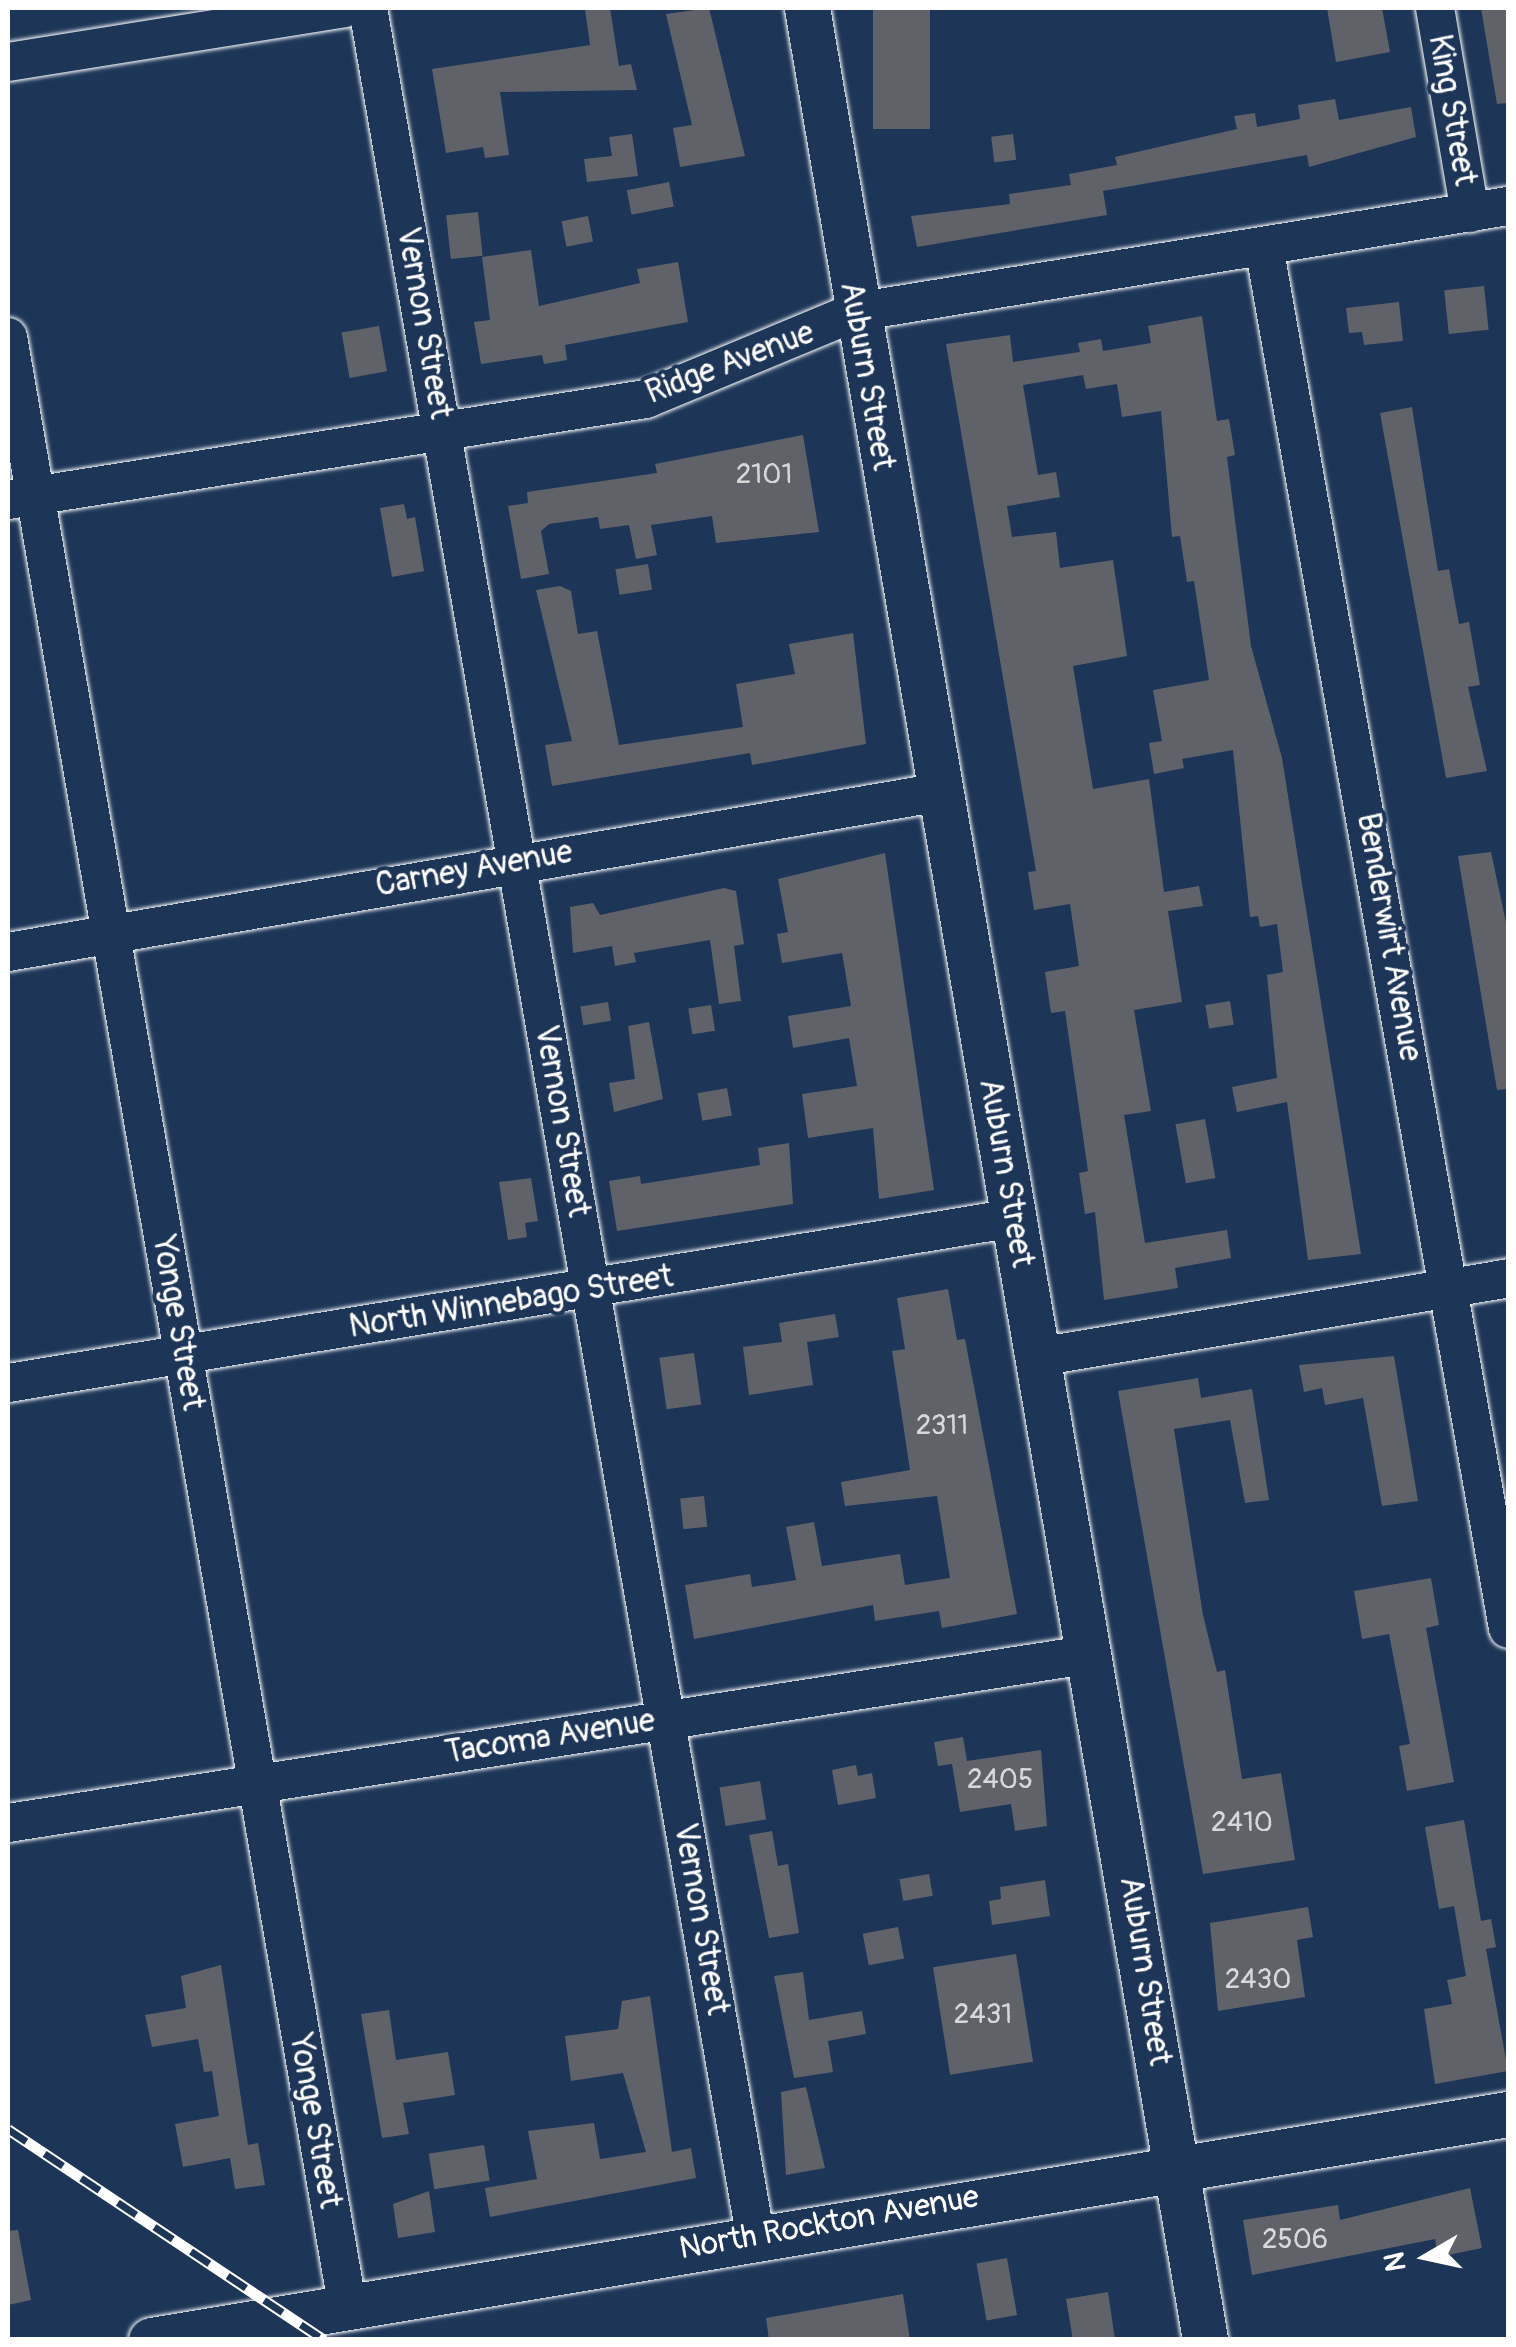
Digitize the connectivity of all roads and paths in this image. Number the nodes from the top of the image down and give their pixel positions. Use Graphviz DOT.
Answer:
graph roads {
  1 [pos="346,8"];
  2 [pos="368,8"];
  3 [pos="807,8"];
  4 [pos="1435,8"];
  5 [pos="8,62"];
  6 [pos="1508,206"];
  7 [pos="1470,213"];
  8 [pos="1264,246"];
  9 [pos="855,312"];
  10 [pos="8,337"];
  11 [pos="443,434"];
  12 [pos="21,497"];
  13 [pos="941,792"];
  14 [pos="516,860"];
  15 [pos="111,938"];
  16 [pos="8,952"];
  17 [pos="1014,1218"];
  18 [pos="1508,1278"];
  19 [pos="1453,1288"];
  20 [pos="591,1290"];
  21 [pos="183,1355"];
  22 [pos="1038,1357"];
  23 [pos="8,1383"];
  24 [pos="1508,1629"];
  25 [pos="1092,1654"];
  26 [pos="666,1718"];
  27 [pos="257,1784"];
  28 [pos="8,1823"];
  29 [pos="1508,2114"];
  30 [pos="1176,2164"];
  31 [pos="755,2235"];
  32 [pos="348,2309"];
  33 [pos="151,2340"];
  34 [pos="1205,2340"];
  1 -- 5 [label="street"];
  2 -- 11 [label="street, Vernon Street"];
  3 -- 9 [label="main road, Auburn Street"];
  4 -- 7 [label="street, King Street"];
  6 -- 7 [label="street, Ridge Avenue"];
  7 -- 8 [label="street, Ridge Avenue"];
  8 -- 9 [label="street, Ridge Avenue"];
  8 -- 19 [label="street, Benderwirt Avenue"];
  9 -- 11 [label="street, Ridge Avenue"];
  9 -- 13 [label="main road, Auburn Street"];
  10 -- 12 [label="street, Yonge Street"];
  11 -- 12 [label="street, Ridge Avenue"];
  11 -- 14 [label="street, Vernon Street"];
  12 -- 15 [label="street, Yonge Street"];
  13 -- 14 [label="street, Carney Avenue"];
  13 -- 17 [label="main road, Auburn Street"];
  14 -- 15 [label="street, Carney Avenue"];
  14 -- 20 [label="street, Vernon Street"];
  15 -- 16 [label="street, Carney Avenue"];
  15 -- 21 [label="street, Yonge Street"];
  17 -- 20 [label="street, North Winnebago Street"];
  17 -- 22 [label="main road, Auburn Street"];
  18 -- 19 [label="street"];
  19 -- 22 [label="street"];
  19 -- 24 [label="street, Benderwirt Avenue"];
  20 -- 21 [label="street, North Winnebago Street"];
  20 -- 26 [label="street, Vernon Street"];
  21 -- 23 [label="street, North Winnebago Street"];
  21 -- 27 [label="street, Yonge Street"];
  22 -- 25 [label="main road, Auburn Street"];
  25 -- 26 [label="street, Tacoma Avenue"];
  25 -- 30 [label="main road, Auburn Street"];
  26 -- 27 [label="street, Tacoma Avenue"];
  26 -- 31 [label="street, Vernon Street"];
  27 -- 28 [label="street, Tacoma Avenue"];
  27 -- 32 [label="street, Yonge Street"];
  29 -- 30 [label="main road, North Rockton Avenue"];
  30 -- 31 [label="main road, North Rockton Avenue"];
  30 -- 34 [label="main road, Auburn Street"];
  31 -- 32 [label="main road, North Rockton Avenue"];
  32 -- 33 [label="main road, North Rockton Avenue"];
}
